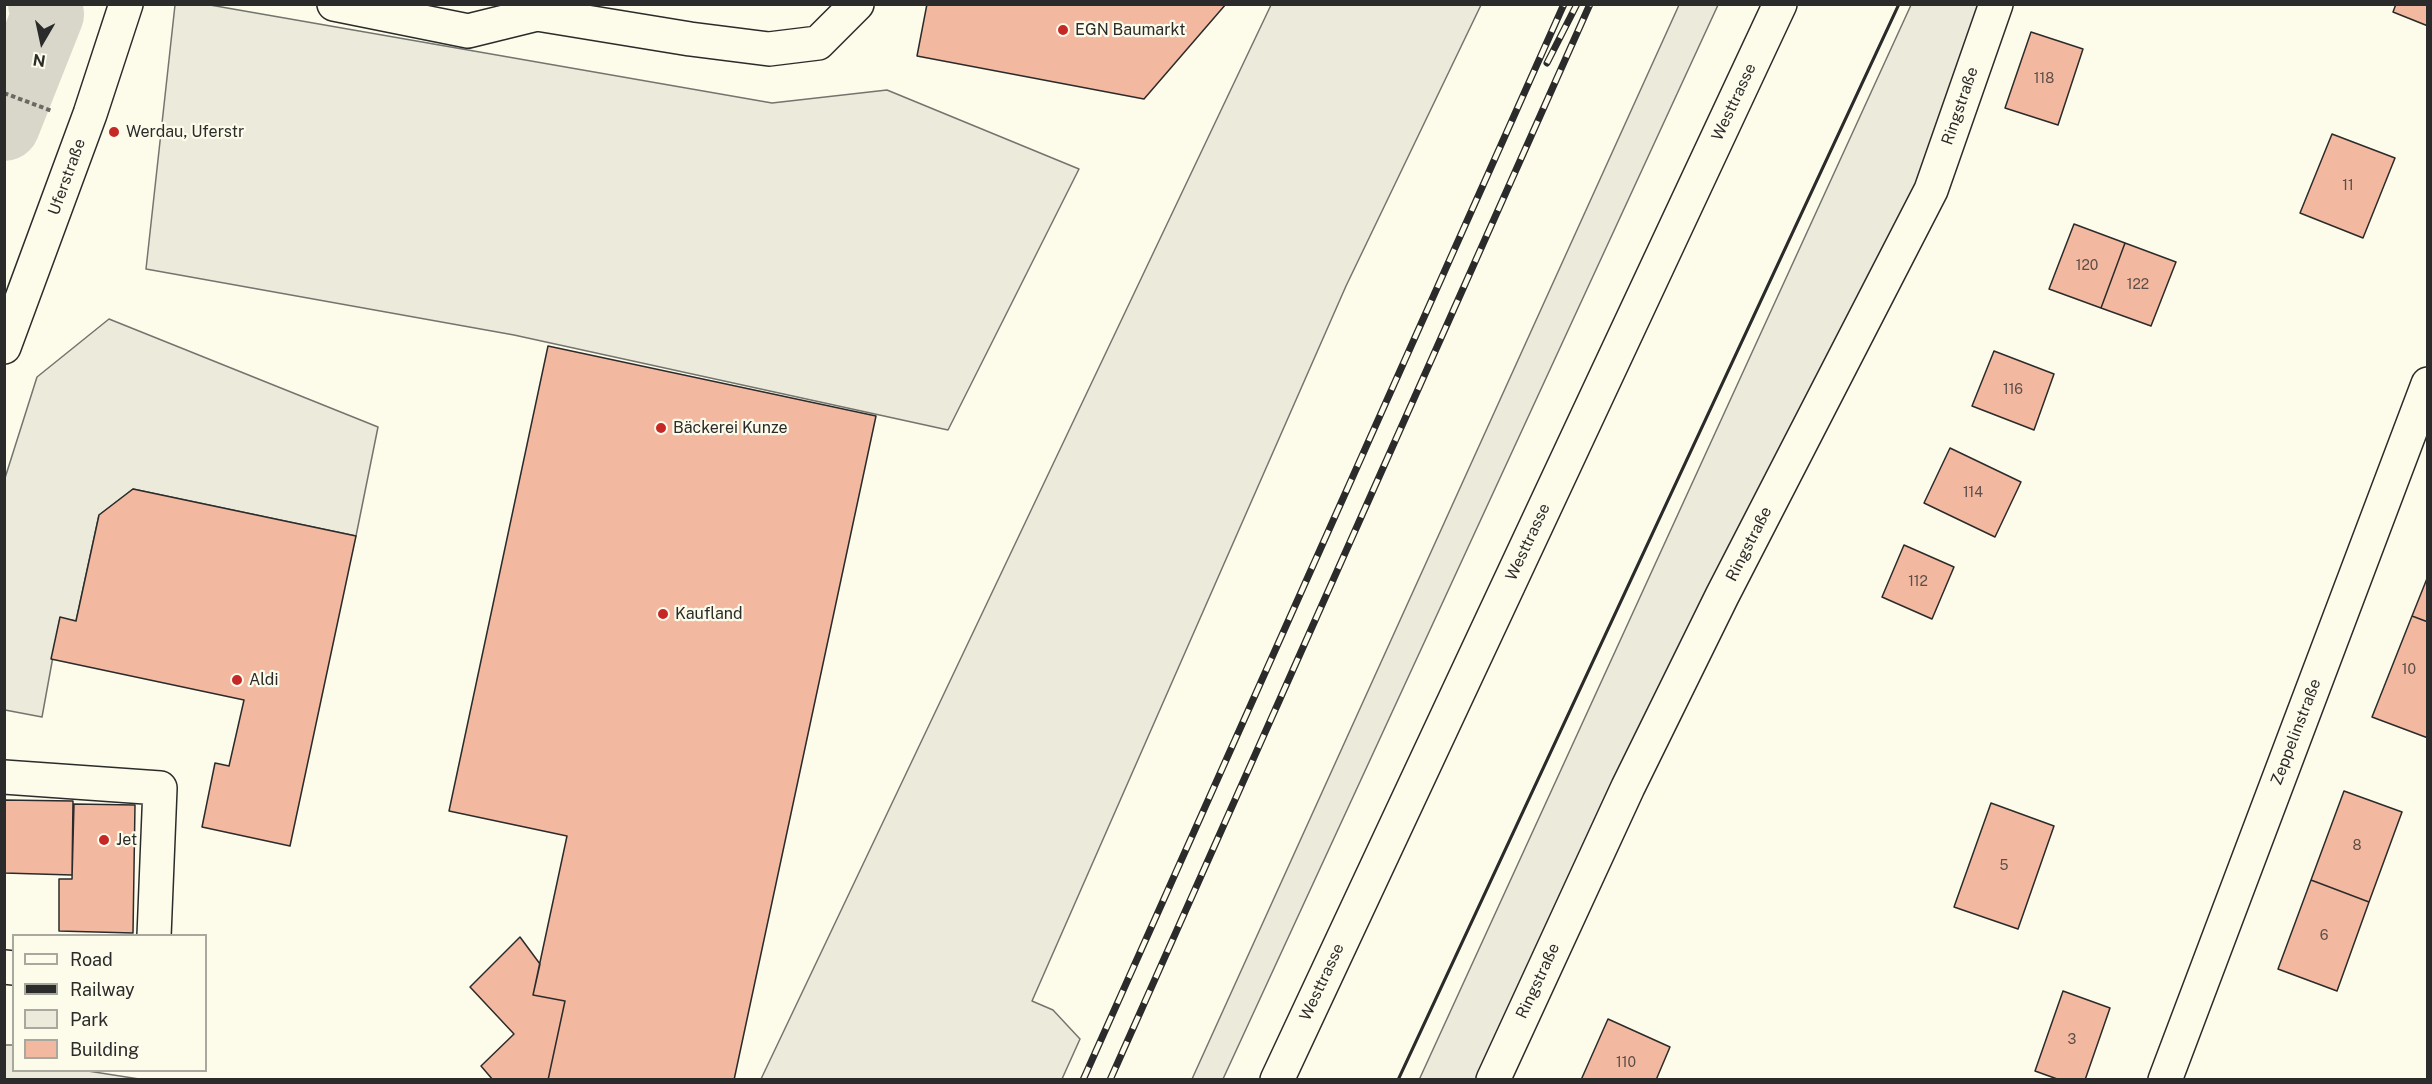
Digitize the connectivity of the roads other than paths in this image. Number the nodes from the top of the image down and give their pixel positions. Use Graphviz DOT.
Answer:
graph roads {
  1 [pos="126,4"];
  2 [pos="857,4"];
  3 [pos="1780,4"];
  4 [pos="1996,4"];
  5 [pos="349,6"];
  6 [pos="4,347"];
  7 [pos="2427,384"];
  8 [pos="4,777"];
  9 [pos="154,934"];
  10 [pos="1277,1080"];
  11 [pos="1493,1080"];
  12 [pos="2165,1080"];
  1 -- 6 [label="street, Uferstraße"];
  2 -- 5 [label="street"];
  3 -- 10 [label="street, Westtrasse"];
  4 -- 11 [label="street, Ringstraße"];
  7 -- 12 [label="street, Zeppelinstraße"];
  8 -- 9 [label="street"];
}
